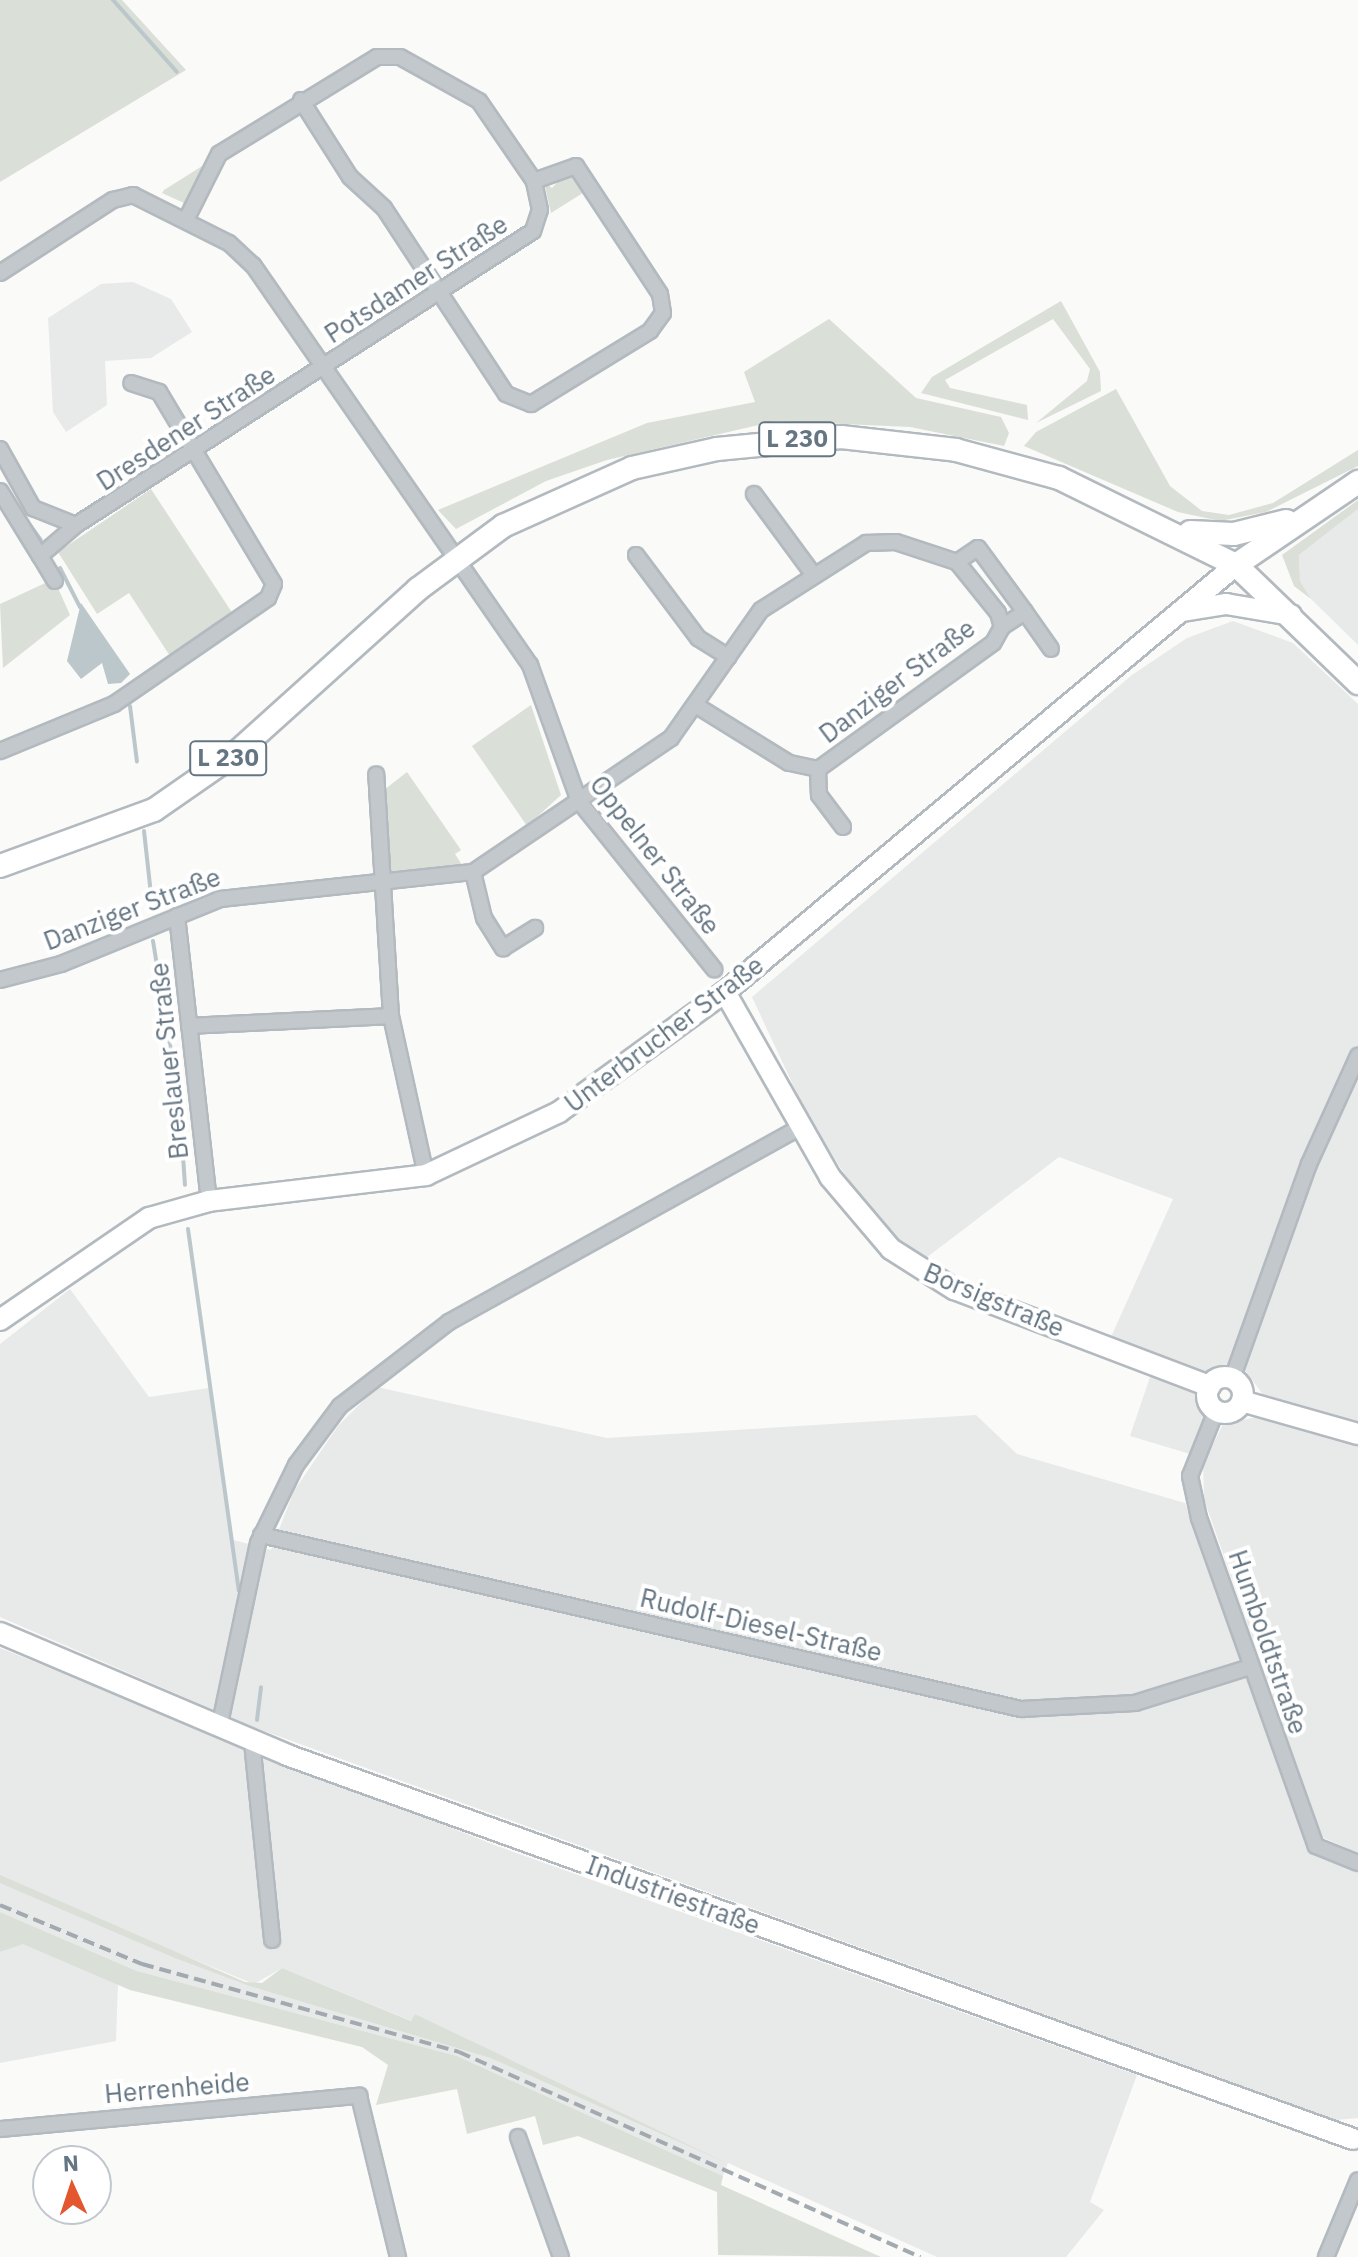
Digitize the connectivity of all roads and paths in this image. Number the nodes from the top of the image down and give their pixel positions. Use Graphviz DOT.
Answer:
graph roads {
  1 [pos="301,100"];
  2 [pos="534,181"];
  3 [pos="187,218"];
  4 [pos="0,273"];
  5 [pos="437,293"];
  6 [pos="321,369"];
  7 [pos="131,383"];
  8 [pos="0,449"];
  9 [pos="196,451"];
  10 [pos="1358,482"];
  11 [pos="4,488"];
  12 [pos="754,494"];
  13 [pos="1306,515"];
  14 [pos="76,525"];
  15 [pos="1173,528"];
  16 [pos="636,555"];
  17 [pos="40,556"];
  18 [pos="458,556"];
  19 [pos="957,562"];
  20 [pos="1236,565"];
  21 [pos="813,574"];
  22 [pos="55,581"];
  23 [pos="1025,612"];
  24 [pos="1175,613"];
  25 [pos="1291,615"];
  26 [pos="1002,627"];
  27 [pos="1051,649"];
  28 [pos="728,657"];
  29 [pos="1358,683"];
  30 [pos="697,706"];
  31 [pos="0,751"];
  32 [pos="818,769"];
  33 [pos="376,774"];
  34 [pos="579,801"];
  35 [pos="843,827"];
  36 [pos="0,866"];
  37 [pos="473,872"];
  38 [pos="383,885"];
  39 [pos="177,916"];
  40 [pos="535,928"];
  41 [pos="714,969"];
  42 [pos="0,980"];
  43 [pos="725,992"];
  44 [pos="391,1016"];
  45 [pos="189,1026"];
  46 [pos="1358,1056"];
  47 [pos="801,1127"];
  48 [pos="426,1175"];
  49 [pos="209,1201"];
  50 [pos="0,1320"];
  51 [pos="1232,1379"];
  52 [pos="1210,1386"];
  53 [pos="1242,1401"];
  54 [pos="1216,1411"];
  55 [pos="1358,1434"];
  56 [pos="261,1535"];
  57 [pos="0,1633"];
  58 [pos="1250,1667"];
  59 [pos="219,1728"];
  60 [pos="252,1742"];
  61 [pos="1358,1863"];
  62 [pos="272,1940"];
  63 [pos="0,2129"];
  64 [pos="1355,2135"];
  65 [pos="518,2137"];
  66 [pos="1358,2160"];
  67 [pos="1358,2180"];
  68 [pos="398,2257"];
  69 [pos="561,2257"];
  70 [pos="1326,2257"];
  1 -- 2 [label="street"];
  1 -- 3 [label="street"];
  1 -- 5 [label="street"];
  2 -- 5 [label="street, Potsdamer Straße"];
  2 -- 5 [label="street"];
  3 -- 4 [label="street"];
  3 -- 6 [label="street"];
  5 -- 6 [label="street, Potsdamer Straße"];
  6 -- 9 [label="street, Dresdener Straße"];
  6 -- 18 [label="street"];
  7 -- 9 [label="street"];
  8 -- 11 [label="street"];
  9 -- 14 [label="street, Dresdener Straße"];
  9 -- 31 [label="street"];
  10 -- 13 [label="main road"];
  11 -- 14 [label="street"];
  11 -- 17 [label="street"];
  12 -- 21 [label="street"];
  13 -- 15 [label="main road"];
  13 -- 20 [label="main road"];
  14 -- 17 [label="street, Dresdener Straße"];
  15 -- 18 [label="main road, L 230"];
  15 -- 20 [label="main road, L 230"];
  16 -- 28 [label="street"];
  17 -- 22 [label="street"];
  18 -- 34 [label="street, Oppelner Straße"];
  18 -- 36 [label="main road, L 230"];
  19 -- 21 [label="street, Danziger Straße"];
  19 -- 23 [label="street, Danziger Straße"];
  19 -- 26 [label="street, Danziger Straße"];
  20 -- 24 [label="street, Unterbrucher Straße"];
  20 -- 25 [label="main road, L 230"];
  21 -- 28 [label="street, Danziger Straße"];
  23 -- 26 [label="street, Danziger Straße"];
  23 -- 27 [label="street, Danziger Straße"];
  24 -- 25 [label="street"];
  24 -- 43 [label="street, Unterbrucher Straße"];
  25 -- 29 [label="main road, L 230"];
  26 -- 32 [label="street, Danziger Straße"];
  28 -- 30 [label="street, Danziger Straße"];
  30 -- 32 [label="street, Danziger Straße"];
  30 -- 34 [label="street, Danziger Straße"];
  32 -- 35 [label="street, Danziger Straße"];
  33 -- 38 [label="street"];
  34 -- 37 [label="street, Danziger Straße"];
  34 -- 41 [label="street, Oppelner Straße"];
  37 -- 38 [label="street, Danziger Straße"];
  37 -- 40 [label="street"];
  38 -- 39 [label="street, Danziger Straße"];
  38 -- 44 [label="street"];
  39 -- 42 [label="street, Danziger Straße"];
  39 -- 45 [label="street, Breslauer Straße"];
  43 -- 47 [label="street, Borsigstraße"];
  43 -- 48 [label="street, Unterbrucher Straße"];
  44 -- 45 [label="street"];
  44 -- 48 [label="street"];
  45 -- 49 [label="street, Breslauer Straße"];
  46 -- 51 [label="street"];
  47 -- 52 [label="street, Borsigstraße"];
  47 -- 56 [label="street"];
  48 -- 49 [label="street, Unterbrucher Straße"];
  49 -- 50 [label="street, Unterbrucher Straße"];
  51 -- 52 [label="street"];
  51 -- 53 [label="street"];
  52 -- 54 [label="street"];
  53 -- 54 [label="street"];
  53 -- 55 [label="street"];
  54 -- 58 [label="street, Humboldtstraße"];
  56 -- 58 [label="street, Rudolf-Diesel-Straße"];
  56 -- 59 [label="street"];
  57 -- 59 [label="street, Industriestraße"];
  58 -- 61 [label="street, Humboldtstraße"];
  59 -- 60 [label="street, Industriestraße"];
  60 -- 62 [label="street"];
  60 -- 64 [label="street, Industriestraße"];
  63 -- 68 [label="street, Herrenheide"];
  64 -- 66 [label="street"];
  65 -- 69 [label="street"];
  67 -- 70 [label="street"];
}
